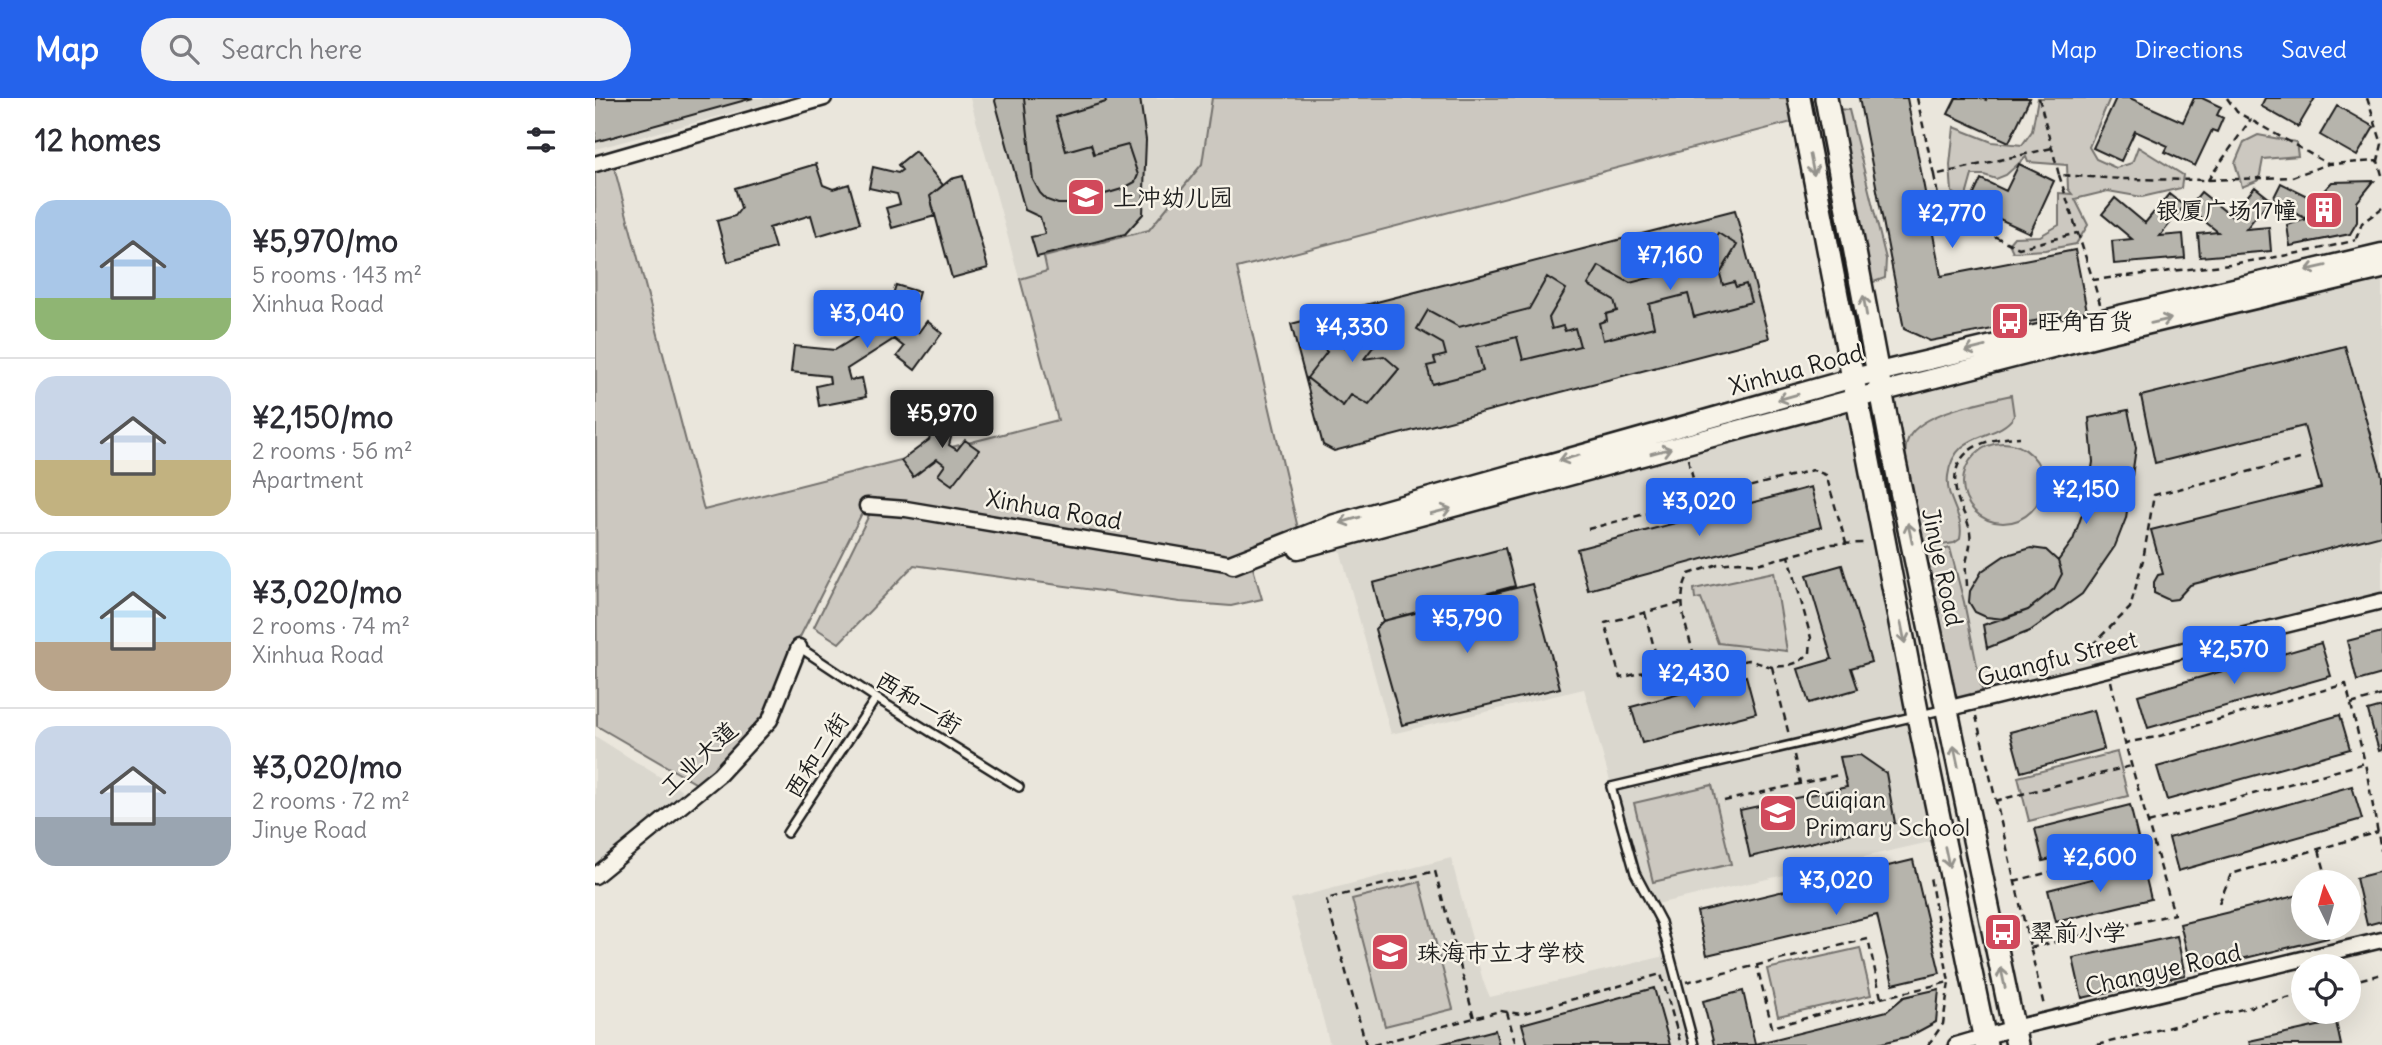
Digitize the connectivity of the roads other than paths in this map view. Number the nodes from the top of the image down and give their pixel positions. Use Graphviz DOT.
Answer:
graph roads {
  1 [pos="824,98"];
  2 [pos="1799,98"];
  3 [pos="1826,98"];
  4 [pos="595,164"];
  5 [pos="2382,253"];
  6 [pos="2382,269"];
  7 [pos="2105,326"];
  8 [pos="1880,382"];
  9 [pos="1855,388"];
  10 [pos="867,506"];
  11 [pos="1233,565"];
  12 [pos="2382,601"];
  13 [pos="799,647"];
  14 [pos="876,698"];
  15 [pos="1947,709"];
  16 [pos="1918,716"];
  17 [pos="1019,787"];
  18 [pos="787,833"];
  19 [pos="595,876"];
  20 [pos="2382,940"];
  21 [pos="2016,1036"];
  22 [pos="1985,1041"];
  23 [pos="1694,1045"];
  24 [pos="1956,1045"];
  1 -- 4 [label="street"];
  2 -- 9 [label="main road, Jinye Road, one-way"];
  8 -- 3 [label="main road, Jinye Road, one-way"];
  5 -- 7 [label="street, Xinhua Road, one-way"];
  7 -- 6 [label="street, Xinhua Road, one-way"];
  7 -- 8 [label="street, Xinhua Road"];
  8 -- 9 [label="street, Xinhua Road"];
  15 -- 8 [label="main road, Jinye Road, one-way"];
  11 -- 9 [label="street, Xinhua Road, one-way"];
  9 -- 11 [label="street, Xinhua Road, one-way"];
  9 -- 16 [label="main road, Jinye Road, one-way"];
  10 -- 11 [label="street, Xinhua Road"];
  12 -- 15 [label="street, Guangfu Street"];
  13 -- 14 [label="lane, 西和一街"];
  13 -- 19 [label="street, 工业大道"];
  14 -- 17 [label="lane, 西和一街"];
  14 -- 18 [label="lane, 西和二街"];
  15 -- 16 [label="lane"];
  21 -- 15 [label="main road, Jinye Road, one-way"];
  16 -- 22 [label="main road, Jinye Road, one-way"];
  16 -- 23 [label="lane"];
  20 -- 21 [label="street, Changye Road"];
  21 -- 22 [label="street, Changye Road"];
  22 -- 24 [label="street, Changye Road"];
}
